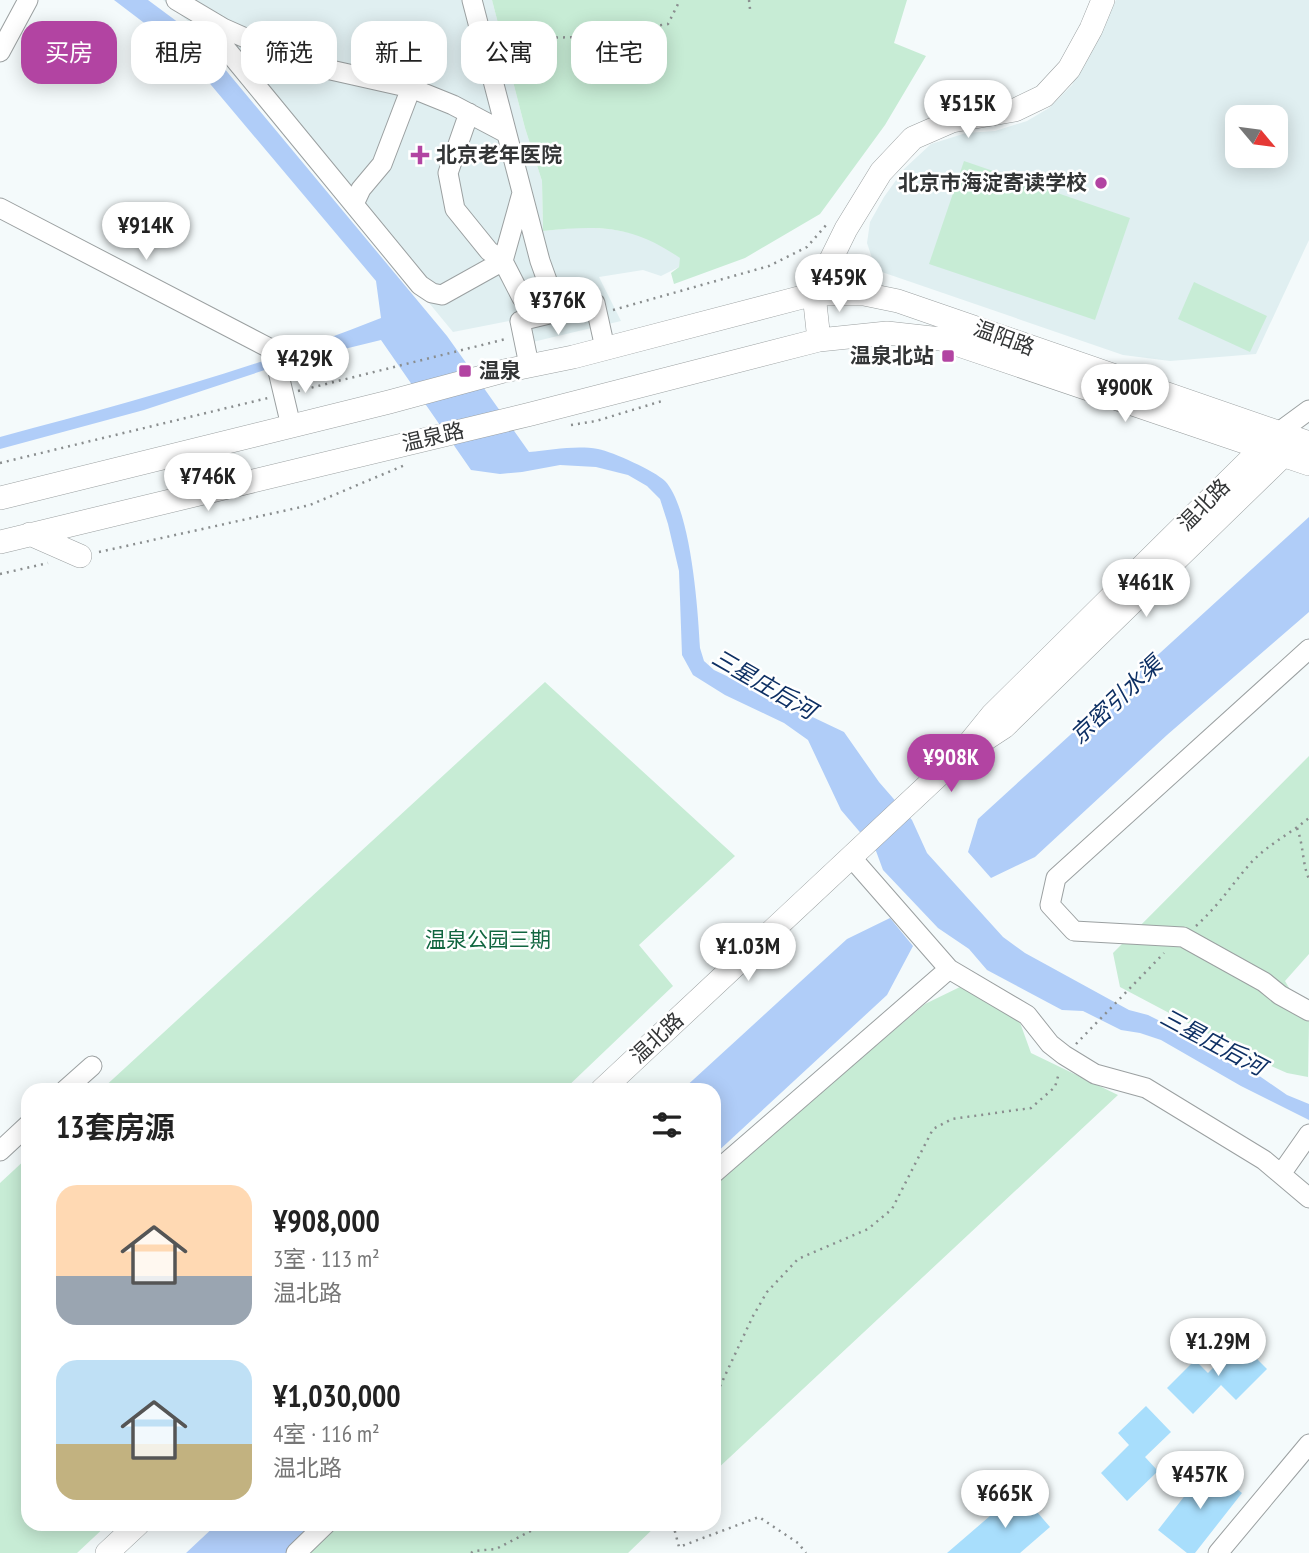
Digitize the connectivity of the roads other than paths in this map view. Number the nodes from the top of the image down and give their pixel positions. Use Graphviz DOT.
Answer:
graph roads {
  1 [pos="28,0"];
  2 [pos="176,0"];
  3 [pos="472,0"];
  4 [pos="1103,0"];
  5 [pos="210,21"];
  6 [pos="227,31"];
  7 [pos="227,50"];
  8 [pos="0,52"];
  9 [pos="411,88"];
  10 [pos="469,113"];
  11 [pos="506,133"];
  12 [pos="522,193"];
  13 [pos="354,204"];
  14 [pos="0,208"];
  15 [pos="503,261"];
  16 [pos="550,289"];
  17 [pos="814,294"];
  18 [pos="558,311"];
  19 [pos="819,340"];
  20 [pos="605,348"];
  21 [pos="529,365"];
  22 [pos="1309,410"];
  23 [pos="292,426"];
  24 [pos="1299,434"];
  25 [pos="1261,449"];
  26 [pos="1284,456"];
  27 [pos="1309,464"];
  28 [pos="0,498"];
  29 [pos="30,534"];
  30 [pos="0,542"];
  31 [pos="79,556"];
  32 [pos="1309,649"];
  33 [pos="958,757"];
  34 [pos="858,851"];
  35 [pos="948,969"];
  36 [pos="1309,1011"];
  37 [pos="92,1066"];
  38 [pos="73,1083"];
  39 [pos="609,1083"];
  40 [pos="21,1132"];
  41 [pos="1309,1134"];
  42 [pos="0,1151"];
  43 [pos="721,1168"];
  44 [pos="1281,1174"];
  45 [pos="1309,1198"];
  46 [pos="1309,1444"];
  47 [pos="131,1531"];
  48 [pos="319,1531"];
  49 [pos="107,1553"];
  50 [pos="296,1553"];
  51 [pos="1218,1553"];
  1 -- 8 [label="street"];
  2 -- 5 [label="street"];
  3 -- 11 [label="street"];
  4 -- 17 [label="main road"];
  6 -- 9 [label="street"];
  7 -- 13 [label="street"];
  9 -- 10 [label="street"];
  9 -- 13 [label="street"];
  10 -- 11 [label="street"];
  10 -- 15 [label="street"];
  11 -- 12 [label="street"];
  12 -- 15 [label="street"];
  12 -- 16 [label="street"];
  13 -- 15 [label="street"];
  14 -- 23 [label="street"];
  15 -- 16 [label="street"];
  16 -- 18 [label="street"];
  17 -- 19 [label="main road"];
  17 -- 20 [label="main road, 温泉路"];
  17 -- 24 [label="main road, 温阳路"];
  18 -- 20 [label="street"];
  18 -- 21 [label="street"];
  19 -- 25 [label="main road, 温阳路"];
  19 -- 29 [label="main road, 温泉路"];
  20 -- 21 [label="main road, 温泉路"];
  21 -- 23 [label="main road, 温泉路"];
  22 -- 24 [label="street, 温北路"];
  23 -- 28 [label="main road, 温泉路"];
  24 -- 25 [label="main road, 温北路"];
  24 -- 26 [label="main road, 温北路"];
  25 -- 26 [label="main road, 温阳路"];
  25 -- 33 [label="main road, 温北路"];
  26 -- 27 [label="main road, 温阳路"];
  26 -- 33 [label="main road, 温北路"];
  29 -- 30 [label="main road, 温泉路"];
  29 -- 31 [label="main road"];
  32 -- 36 [label="street"];
  33 -- 34 [label="main road, 温北路"];
  34 -- 35 [label="street"];
  34 -- 39 [label="main road, 温北路"];
  35 -- 43 [label="street"];
  35 -- 44 [label="street"];
  37 -- 38 [label="street"];
  40 -- 42 [label="street"];
  41 -- 44 [label="street"];
  44 -- 45 [label="street"];
  46 -- 51 [label="street"];
  47 -- 49 [label="main road"];
  48 -- 50 [label="street"];
}
